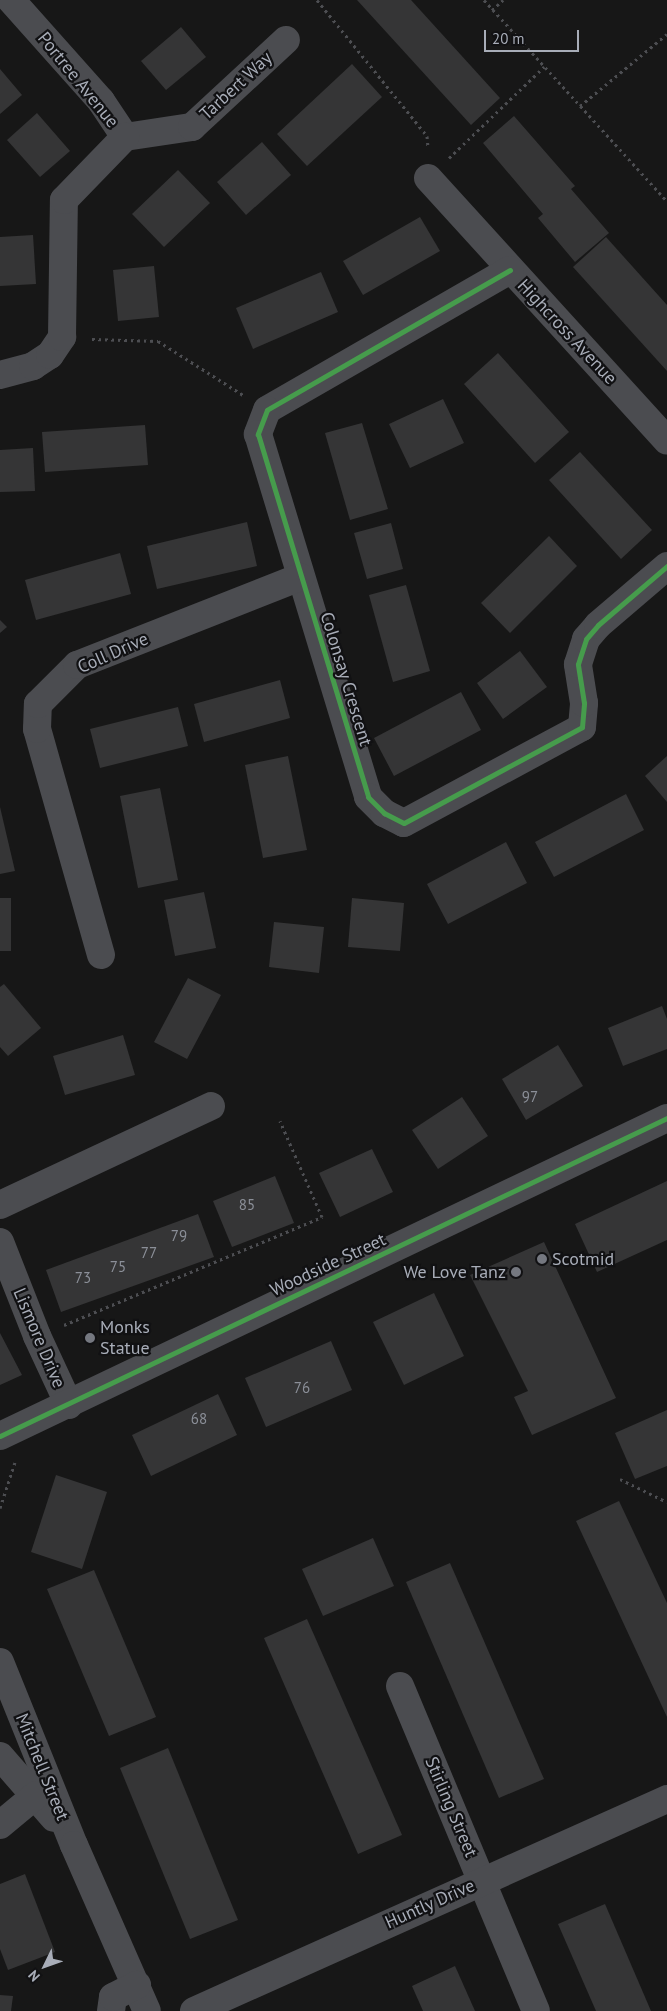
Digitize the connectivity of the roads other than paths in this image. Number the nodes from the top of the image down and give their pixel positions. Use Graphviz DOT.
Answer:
graph roads {
  1 [pos="11,0"];
  2 [pos="286,40"];
  3 [pos="125,137"];
  4 [pos="428,178"];
  5 [pos="510,270"];
  6 [pos="0,375"];
  7 [pos="667,440"];
  8 [pos="667,566"];
  9 [pos="300,578"];
  10 [pos="101,955"];
  11 [pos="211,1106"];
  12 [pos="667,1118"];
  13 [pos="0,1205"];
  14 [pos="0,1242"];
  15 [pos="68,1405"];
  16 [pos="1,1435"];
  17 [pos="0,1662"];
  18 [pos="400,1686"];
  19 [pos="0,1756"];
  20 [pos="36,1795"];
  21 [pos="667,1799"];
  22 [pos="0,1825"];
  23 [pos="74,1845"];
  24 [pos="482,1881"];
  25 [pos="137,1985"];
  26 [pos="111,2011"];
  27 [pos="147,2011"];
  28 [pos="194,2011"];
  29 [pos="536,2011"];
  1 -- 3 [label="street, Portree Avenue"];
  2 -- 3 [label="street, Tarbert Way"];
  3 -- 6 [label="street, Portree Avenue"];
  4 -- 5 [label="street, Highcross Avenue"];
  5 -- 7 [label="street, Highcross Avenue"];
  5 -- 9 [label="street, Colonsay Crescent"];
  8 -- 9 [label="street, Colonsay Crescent"];
  9 -- 10 [label="street, Coll Drive"];
  11 -- 13 [label="street"];
  12 -- 15 [label="street, Woodside Street"];
  14 -- 15 [label="street, Lismore Drive"];
  15 -- 16 [label="street, Woodside Street"];
  17 -- 23 [label="street, Mitchell Street"];
  18 -- 24 [label="street, Stirling Street"];
  19 -- 20 [label="street, Mitchell Street"];
  20 -- 22 [label="street"];
  20 -- 23 [label="street, Mitchell Street"];
  21 -- 24 [label="street, Huntly Drive"];
  23 -- 25 [label="street, Mitchell Street"];
  24 -- 28 [label="street, Huntly Drive"];
  24 -- 29 [label="street, Stirling Street"];
  25 -- 26 [label="street"];
  25 -- 27 [label="street, Mitchell Street"];
}
